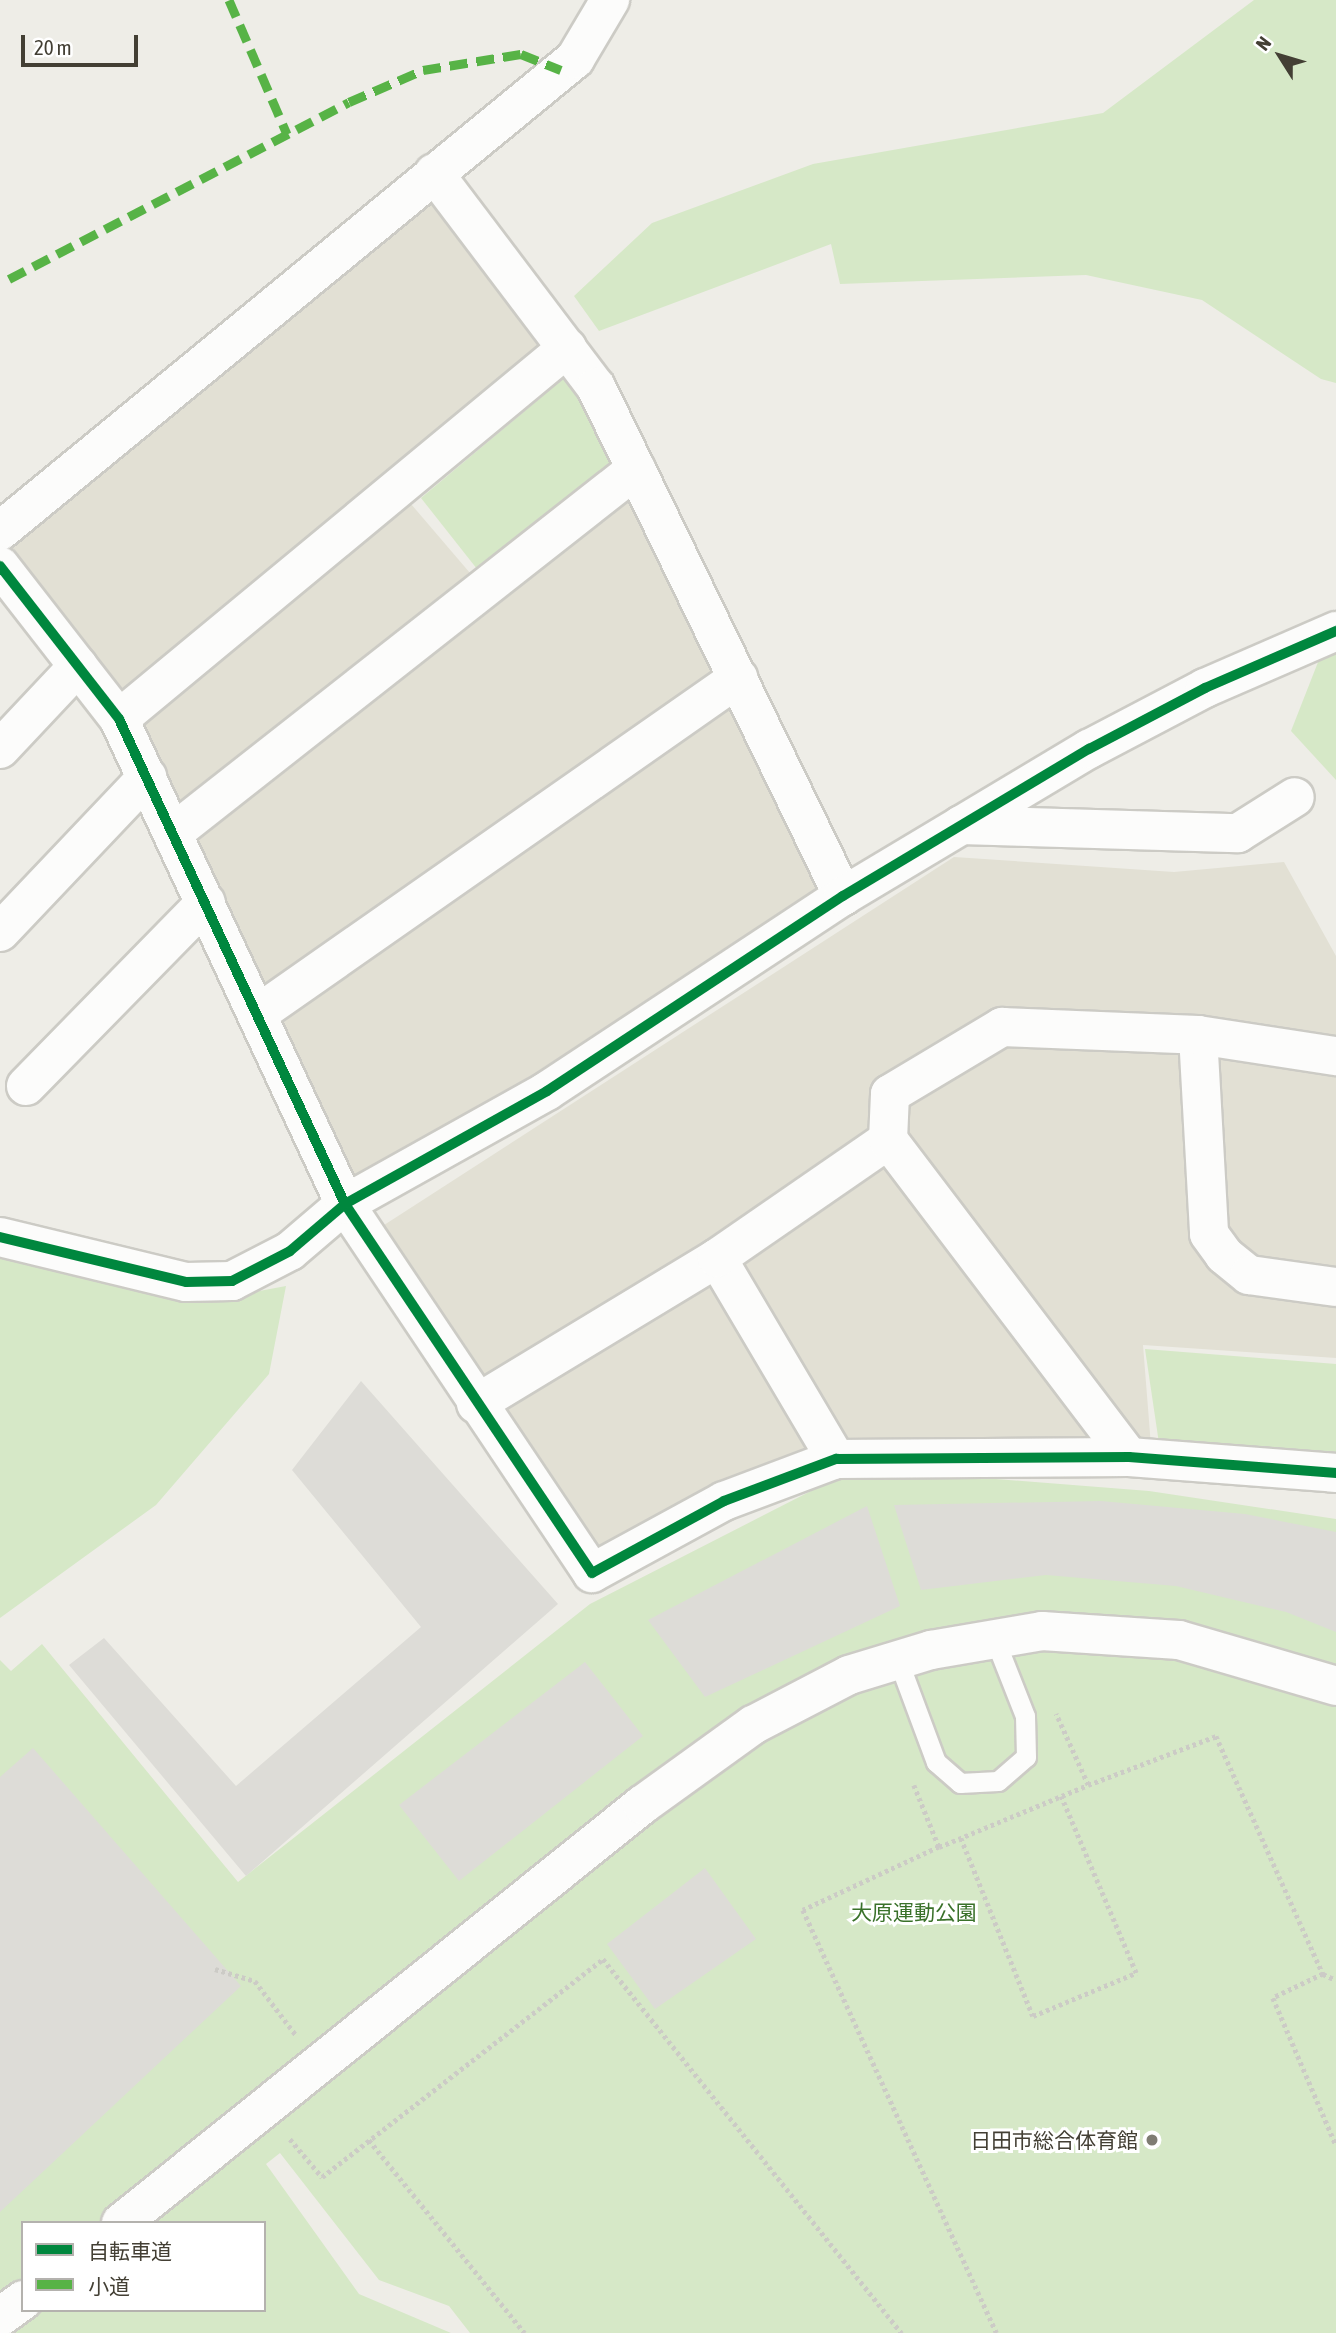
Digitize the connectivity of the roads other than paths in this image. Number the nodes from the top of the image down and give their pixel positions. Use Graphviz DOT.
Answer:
graph roads {
  1 [pos="610,0"];
  2 [pos="434,173"];
  3 [pos="567,348"];
  4 [pos="636,469"];
  5 [pos="0,531"];
  6 [pos="0,566"];
  7 [pos="1336,631"];
  8 [pos="78,666"];
  9 [pos="738,678"];
  10 [pos="119,719"];
  11 [pos="0,749"];
  12 [pos="147,778"];
  13 [pos="1295,797"];
  14 [pos="961,825"];
  15 [pos="173,832"];
  16 [pos="843,896"];
  17 [pos="206,902"];
  18 [pos="0,932"];
  19 [pos="259,1013"];
  20 [pos="1198,1035"];
  21 [pos="1336,1056"];
  22 [pos="26,1086"];
  23 [pos="888,1140"];
  24 [pos="345,1204"];
  25 [pos="0,1237"];
  26 [pos="717,1258"];
  27 [pos="1336,1287"];
  28 [pos="476,1404"];
  29 [pos="1129,1457"];
  30 [pos="836,1459"];
  31 [pos="1336,1472"];
  32 [pos="995,1640"];
  33 [pos="898,1660"];
  34 [pos="1336,1686"];
  35 [pos="123,2221"];
  36 [pos="21,2301"];
  37 [pos="0,2317"];
  1 -- 2 [label="street"];
  2 -- 3 [label="street"];
  2 -- 5 [label="street"];
  3 -- 4 [label="street"];
  3 -- 10 [label="street"];
  4 -- 9 [label="street"];
  4 -- 15 [label="street"];
  6 -- 8 [label="street"];
  7 -- 14 [label="street"];
  8 -- 10 [label="street"];
  8 -- 11 [label="street"];
  9 -- 16 [label="street"];
  9 -- 19 [label="street"];
  10 -- 12 [label="street"];
  12 -- 15 [label="street"];
  12 -- 18 [label="street"];
  13 -- 14 [label="street"];
  14 -- 16 [label="street"];
  15 -- 17 [label="street"];
  16 -- 24 [label="street"];
  17 -- 19 [label="street"];
  17 -- 22 [label="street"];
  19 -- 24 [label="street"];
  20 -- 21 [label="street"];
  20 -- 23 [label="street"];
  20 -- 27 [label="street"];
  23 -- 26 [label="street"];
  23 -- 29 [label="street"];
  24 -- 25 [label="street"];
  24 -- 28 [label="street"];
  26 -- 28 [label="street"];
  26 -- 30 [label="street"];
  28 -- 30 [label="street"];
  29 -- 30 [label="street"];
  29 -- 31 [label="street"];
  32 -- 33 [label="street"];
  32 -- 33 [label="lane"];
  32 -- 34 [label="street"];
  33 -- 35 [label="street"];
  36 -- 37 [label="street"];
}
